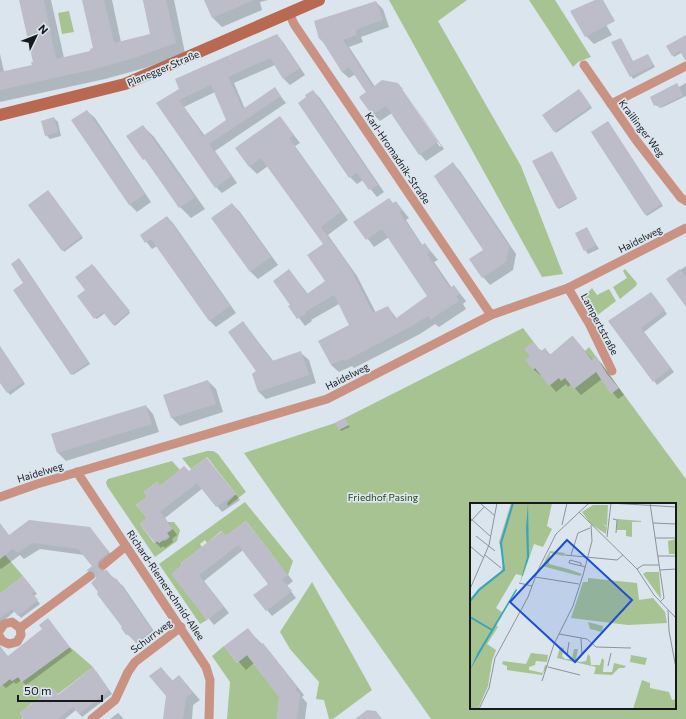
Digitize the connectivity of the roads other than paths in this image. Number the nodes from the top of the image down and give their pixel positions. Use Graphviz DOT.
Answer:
graph roads {
  1 [pos="319,0"];
  2 [pos="289,13"];
  3 [pos="584,66"];
  4 [pos="686,66"];
  5 [pos="610,104"];
  6 [pos="0,115"];
  7 [pos="686,202"];
  8 [pos="686,228"];
  9 [pos="568,288"];
  10 [pos="490,315"];
  11 [pos="612,371"];
  12 [pos="77,472"];
  13 [pos="0,497"];
  14 [pos="126,546"];
  15 [pos="103,565"];
  16 [pos="90,576"];
  17 [pos="181,627"];
  18 [pos="20,628"];
  19 [pos="0,630"];
  20 [pos="0,637"];
  21 [pos="92,719"];
  22 [pos="210,719"];
  1 -- 2 [label="main road, Planegger Straße"];
  2 -- 6 [label="main road, Planegger Straße"];
  2 -- 10 [label="street, Karl-Hromadnik-Straße"];
  3 -- 5 [label="street, Kraillinger Weg"];
  4 -- 5 [label="street"];
  5 -- 7 [label="street, Kraillinger Weg"];
  8 -- 9 [label="street, Haidelweg"];
  9 -- 10 [label="street, Haidelweg"];
  9 -- 11 [label="street, Lampertstraße"];
  10 -- 12 [label="street, Haidelweg"];
  12 -- 13 [label="street, Haidelweg"];
  12 -- 14 [label="street, Richard-Riemerschmid-Allee"];
  14 -- 15 [label="street"];
  14 -- 17 [label="street, Richard-Riemerschmid-Allee"];
  16 -- 18 [label="street"];
  17 -- 21 [label="street, Schurrweg"];
  17 -- 22 [label="street, Richard-Riemerschmid-Allee"];
  18 -- 19 [label="street"];
  18 -- 20 [label="street"];
}
